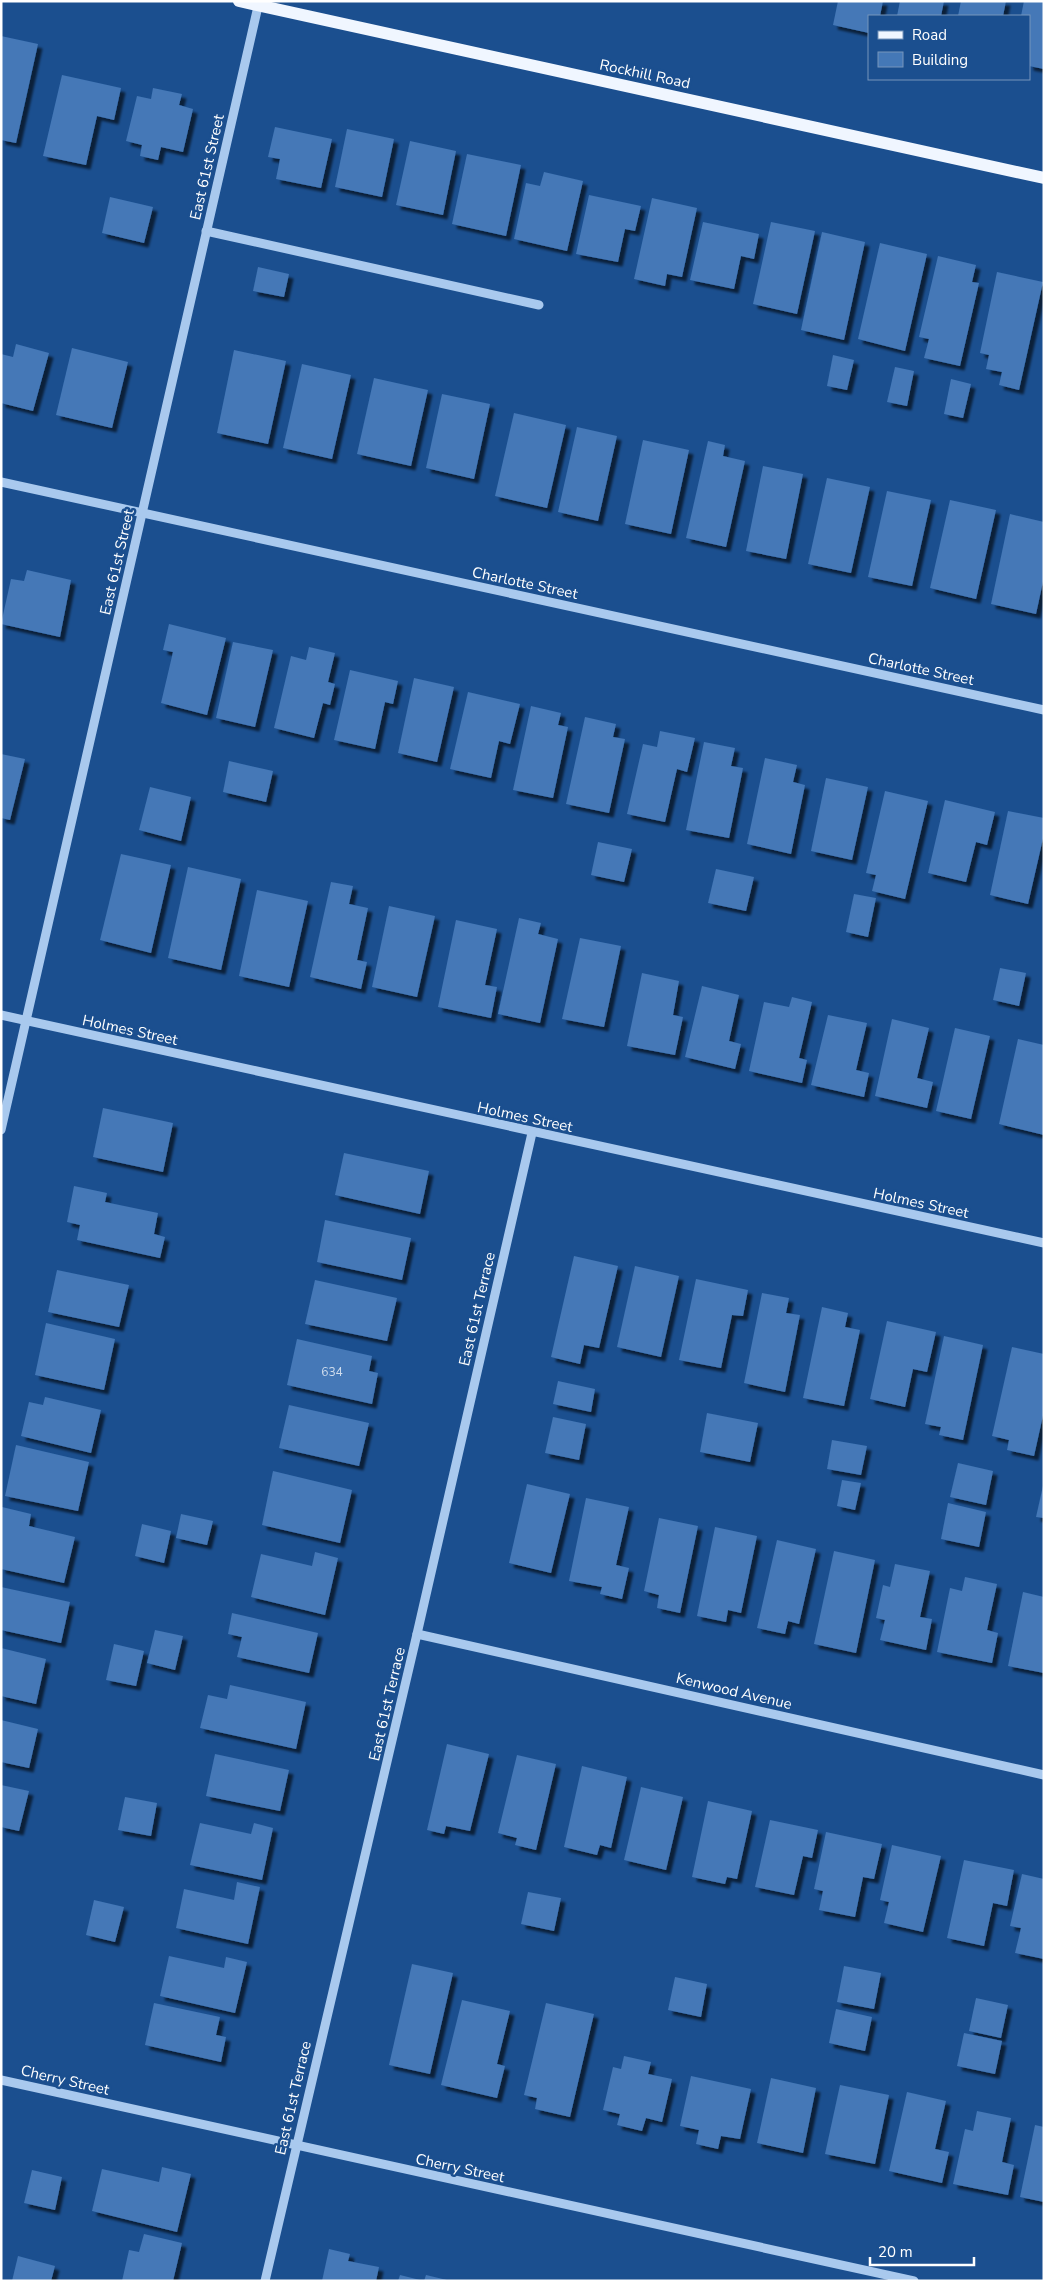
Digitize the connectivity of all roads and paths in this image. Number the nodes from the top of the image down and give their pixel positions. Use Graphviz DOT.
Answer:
graph roads {
  1 [pos="239,1"];
  2 [pos="259,3"];
  3 [pos="1044,178"];
  4 [pos="206,231"];
  5 [pos="539,305"];
  6 [pos="1,482"];
  7 [pos="142,513"];
  8 [pos="1044,710"];
  9 [pos="1,1016"];
  10 [pos="26,1021"];
  11 [pos="1,1130"];
  12 [pos="532,1133"];
  13 [pos="1044,1243"];
  14 [pos="418,1634"];
  15 [pos="1044,1775"];
  16 [pos="1,2080"];
  17 [pos="295,2146"];
  18 [pos="265,2281"];
  19 [pos="914,2281"];
  1 -- 2 [label="main road, Rockhill Road"];
  2 -- 3 [label="main road, Rockhill Road"];
  2 -- 4 [label="street, East 61st Street"];
  4 -- 5 [label="street"];
  4 -- 7 [label="street, East 61st Street"];
  6 -- 7 [label="street, Charlotte Street"];
  7 -- 8 [label="street, Charlotte Street"];
  7 -- 10 [label="street, East 61st Street"];
  9 -- 10 [label="street, Holmes Street"];
  10 -- 11 [label="street, East 61st Street"];
  10 -- 12 [label="street, Holmes Street"];
  12 -- 13 [label="street, Holmes Street"];
  12 -- 14 [label="street, East 61st Terrace"];
  14 -- 15 [label="street, Kenwood Avenue"];
  14 -- 17 [label="street, East 61st Terrace"];
  16 -- 17 [label="street, Cherry Street"];
  17 -- 18 [label="street, East 61st Terrace"];
  17 -- 19 [label="street, Cherry Street"];
}
